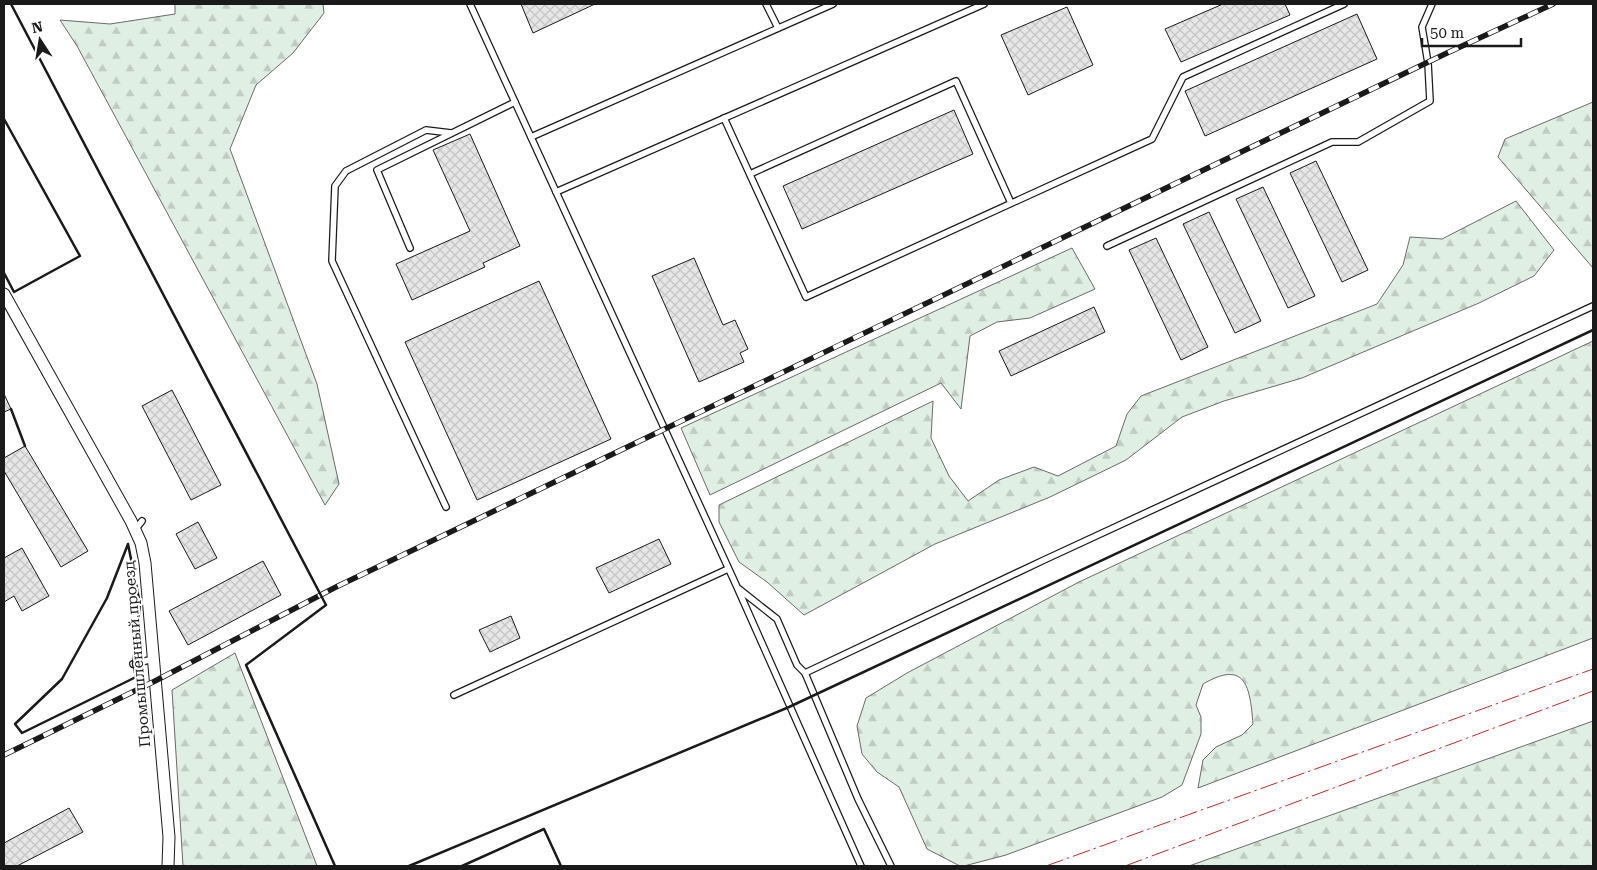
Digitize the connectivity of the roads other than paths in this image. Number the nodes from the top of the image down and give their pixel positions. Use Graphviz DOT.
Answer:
graph roads {
  1 [pos="470,4"];
  2 [pos="766,4"];
  3 [pos="833,4"];
  4 [pos="984,4"];
  5 [pos="1344,4"];
  6 [pos="1432,4"];
  7 [pos="778,28"];
  8 [pos="515,102"];
  9 [pos="724,118"];
  10 [pos="451,133"];
  11 [pos="530,137"];
  12 [pos="750,174"];
  13 [pos="556,192"];
  14 [pos="1011,203"];
  15 [pos="1107,246"];
  16 [pos="410,248"];
  17 [pos="4,294"];
  18 [pos="1593,306"];
  19 [pos="446,507"];
  20 [pos="728,570"];
  21 [pos="737,588"];
  22 [pos="153,659"];
  23 [pos="133,664"];
  24 [pos="805,673"];
  25 [pos="454,695"];
  26 [pos="168,866"];
  27 [pos="861,866"];
  28 [pos="891,866"];
  1 -- 8 [label="lane"];
  2 -- 7 [label="lane"];
  3 -- 7 [label="lane"];
  4 -- 9 [label="lane"];
  5 -- 14 [label="lane"];
  6 -- 15 [label="lane"];
  7 -- 11 [label="lane"];
  8 -- 10 [label="lane"];
  8 -- 11 [label="lane"];
  9 -- 12 [label="lane"];
  9 -- 13 [label="lane"];
  10 -- 16 [label="lane"];
  10 -- 19 [label="lane"];
  11 -- 13 [label="lane"];
  12 -- 14 [label="lane"];
  12 -- 14 [label="lane"];
  13 -- 20 [label="lane"];
  17 -- 22 [label="street, Промышленный проезд"];
  18 -- 24 [label="lane"];
  20 -- 21 [label="lane"];
  20 -- 25 [label="lane"];
  21 -- 24 [label="lane"];
  21 -- 27 [label="lane"];
  22 -- 23 [label="lane"];
  22 -- 26 [label="street, Промышленный проезд"];
  24 -- 28 [label="lane"];
}
